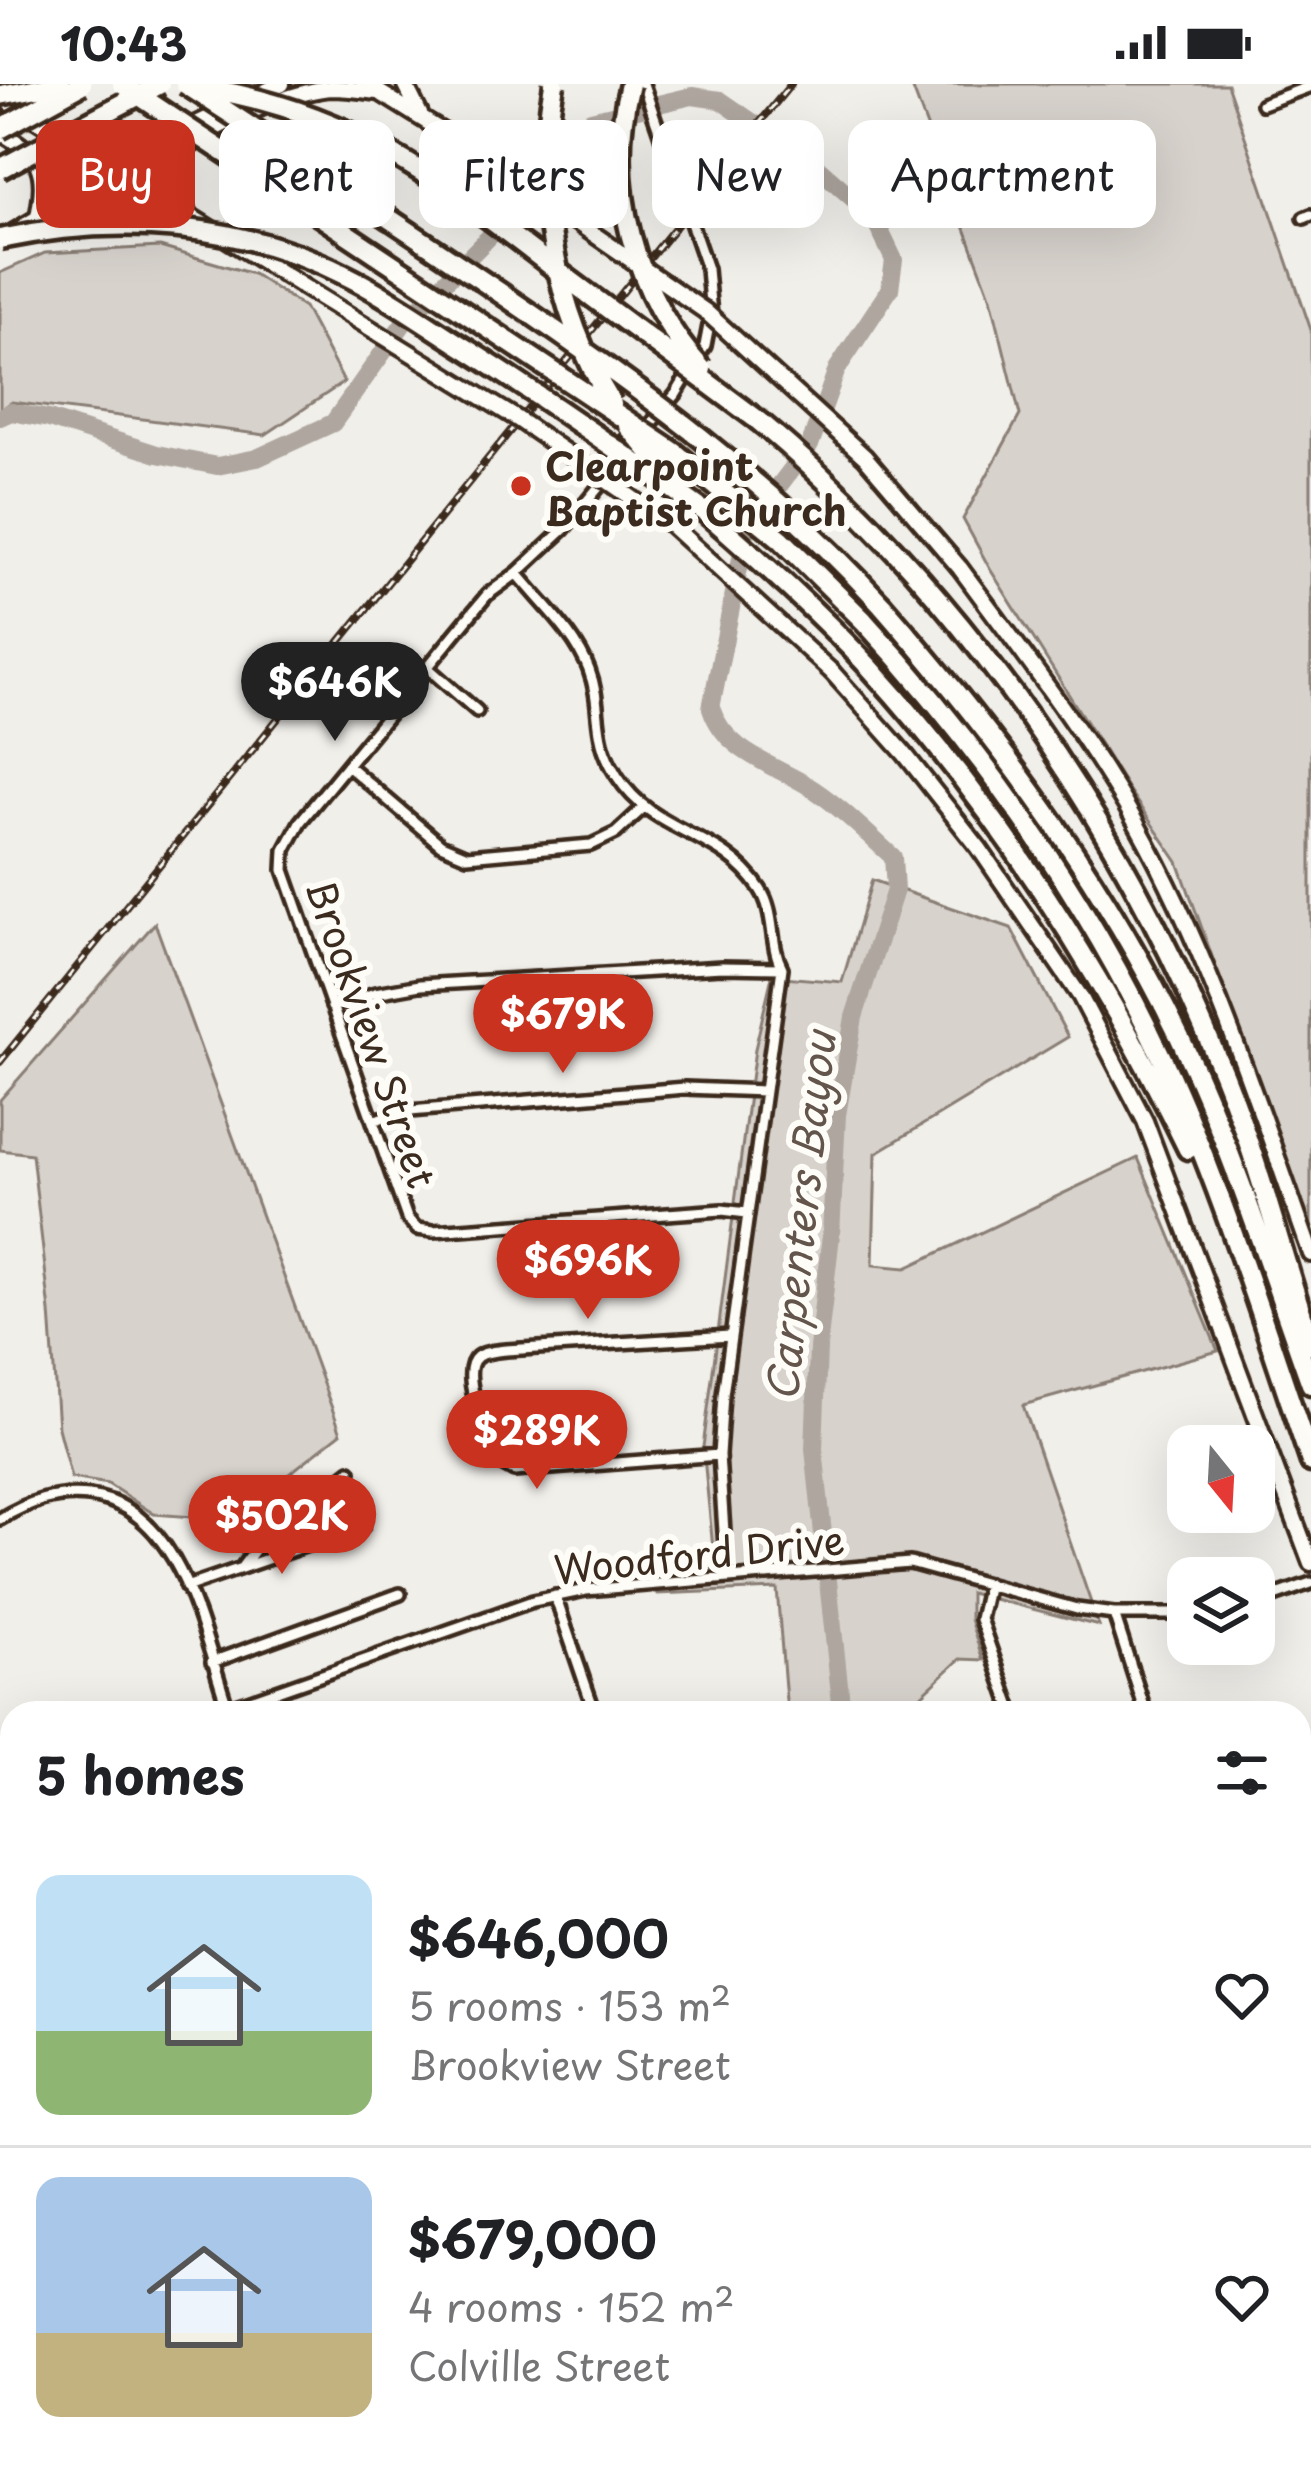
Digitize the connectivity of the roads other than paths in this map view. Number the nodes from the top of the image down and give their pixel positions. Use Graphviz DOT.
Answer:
graph roads {
  1 [pos="18,84"];
  2 [pos="60,84"];
  3 [pos="82,84"];
  4 [pos="122,84"];
  5 [pos="160,84"];
  6 [pos="175,84"];
  7 [pos="185,84"];
  8 [pos="405,84"];
  9 [pos="554,84"];
  10 [pos="630,84"];
  11 [pos="643,84"];
  12 [pos="279,85"];
  13 [pos="1311,86"];
  14 [pos="372,88"];
  15 [pos="0,96"];
  16 [pos="1262,104"];
  17 [pos="22,112"];
  18 [pos="422,118"];
  19 [pos="36,121"];
  20 [pos="195,125"];
  21 [pos="0,131"];
  22 [pos="195,140"];
  23 [pos="36,159"];
  24 [pos="0,169"];
  25 [pos="36,219"];
  26 [pos="195,221"];
  27 [pos="0,240"];
  28 [pos="759,421"];
  29 [pos="705,512"];
  30 [pos="517,573"];
  31 [pos="429,669"];
  32 [pos="477,711"];
  33 [pos="347,764"];
  34 [pos="643,808"];
  35 [pos="782,968"];
  36 [pos="332,1007"];
  37 [pos="765,1091"];
  38 [pos="373,1121"];
  39 [pos="747,1213"];
  40 [pos="1311,1254"];
  41 [pos="1245,1274"];
  42 [pos="730,1336"];
  43 [pos="1311,1344"];
  44 [pos="1311,1384"];
  45 [pos="719,1455"];
  46 [pos="1311,1462"];
  47 [pos="350,1471"];
  48 [pos="0,1519"];
  49 [pos="363,1526"];
  50 [pos="1311,1563"];
  51 [pos="242,1567"];
  52 [pos="728,1578"];
  53 [pos="1311,1583"];
  54 [pos="988,1584"];
  55 [pos="186,1587"];
  56 [pos="400,1594"];
  57 [pos="555,1596"];
  58 [pos="1275,1596"];
  59 [pos="1114,1614"];
  60 [pos="1167,1614"];
  61 [pos="212,1662"];
  62 [pos="225,1701"];
  63 [pos="254,1701"];
  64 [pos="591,1701"];
  65 [pos="1009,1701"];
  66 [pos="1142,1701"];
  1 -- 17 [label="main road"];
  2 -- 15 [label="highway, bridge"];
  3 -- 21 [label="highway, bridge"];
  4 -- 41 [label="highway, bridge"];
  5 -- 24 [label="highway, bridge"];
  6 -- 28 [label="highway, bridge"];
  7 -- 44 [label="highway, bridge"];
  8 -- 18 [label="main road"];
  9 -- 29 [label="highway, bridge"];
  10 -- 28 [label="highway, bridge"];
  11 -- 30 [label="street, Brookview Street"];
  12 -- 20 [label="main road"];
  13 -- 16 [label="street"];
  14 -- 18 [label="main road"];
  14 -- 22 [label="main road"];
  15 -- 17 [label="main road"];
  17 -- 19 [label="main road"];
  18 -- 40 [label="main road, bridge"];
  21 -- 23 [label="main road"];
  25 -- 27 [label="main road"];
  26 -- 50 [label="main road, bridge"];
  27 -- 29 [label="highway, bridge"];
  28 -- 43 [label="highway"];
  29 -- 41 [label="highway"];
  30 -- 31 [label="street, Brookview Street"];
  30 -- 34 [label="street"];
  31 -- 32 [label="street"];
  31 -- 33 [label="street, Brookview Street"];
  33 -- 34 [label="street"];
  33 -- 36 [label="street, Brookview Street"];
  34 -- 35 [label="street"];
  35 -- 36 [label="street"];
  35 -- 37 [label="street"];
  36 -- 38 [label="street, Brookview Street"];
  37 -- 38 [label="street"];
  37 -- 39 [label="street"];
  38 -- 39 [label="street, Brookview Street"];
  39 -- 42 [label="street"];
  41 -- 46 [label="highway"];
  42 -- 45 [label="street"];
  42 -- 45 [label="street"];
  45 -- 52 [label="street"];
  47 -- 51 [label="street"];
  48 -- 55 [label="street"];
  49 -- 51 [label="street"];
  51 -- 55 [label="street"];
  52 -- 54 [label="street, Woodford Drive"];
  52 -- 57 [label="street, Woodford Drive"];
  53 -- 58 [label="street"];
  54 -- 59 [label="street, Woodford Drive"];
  54 -- 65 [label="street"];
  55 -- 61 [label="street"];
  56 -- 61 [label="street"];
  57 -- 63 [label="street, Woodford Drive"];
  57 -- 64 [label="street"];
  59 -- 60 [label="street, Woodford Drive"];
  59 -- 66 [label="street"];
  61 -- 62 [label="street"];
}
